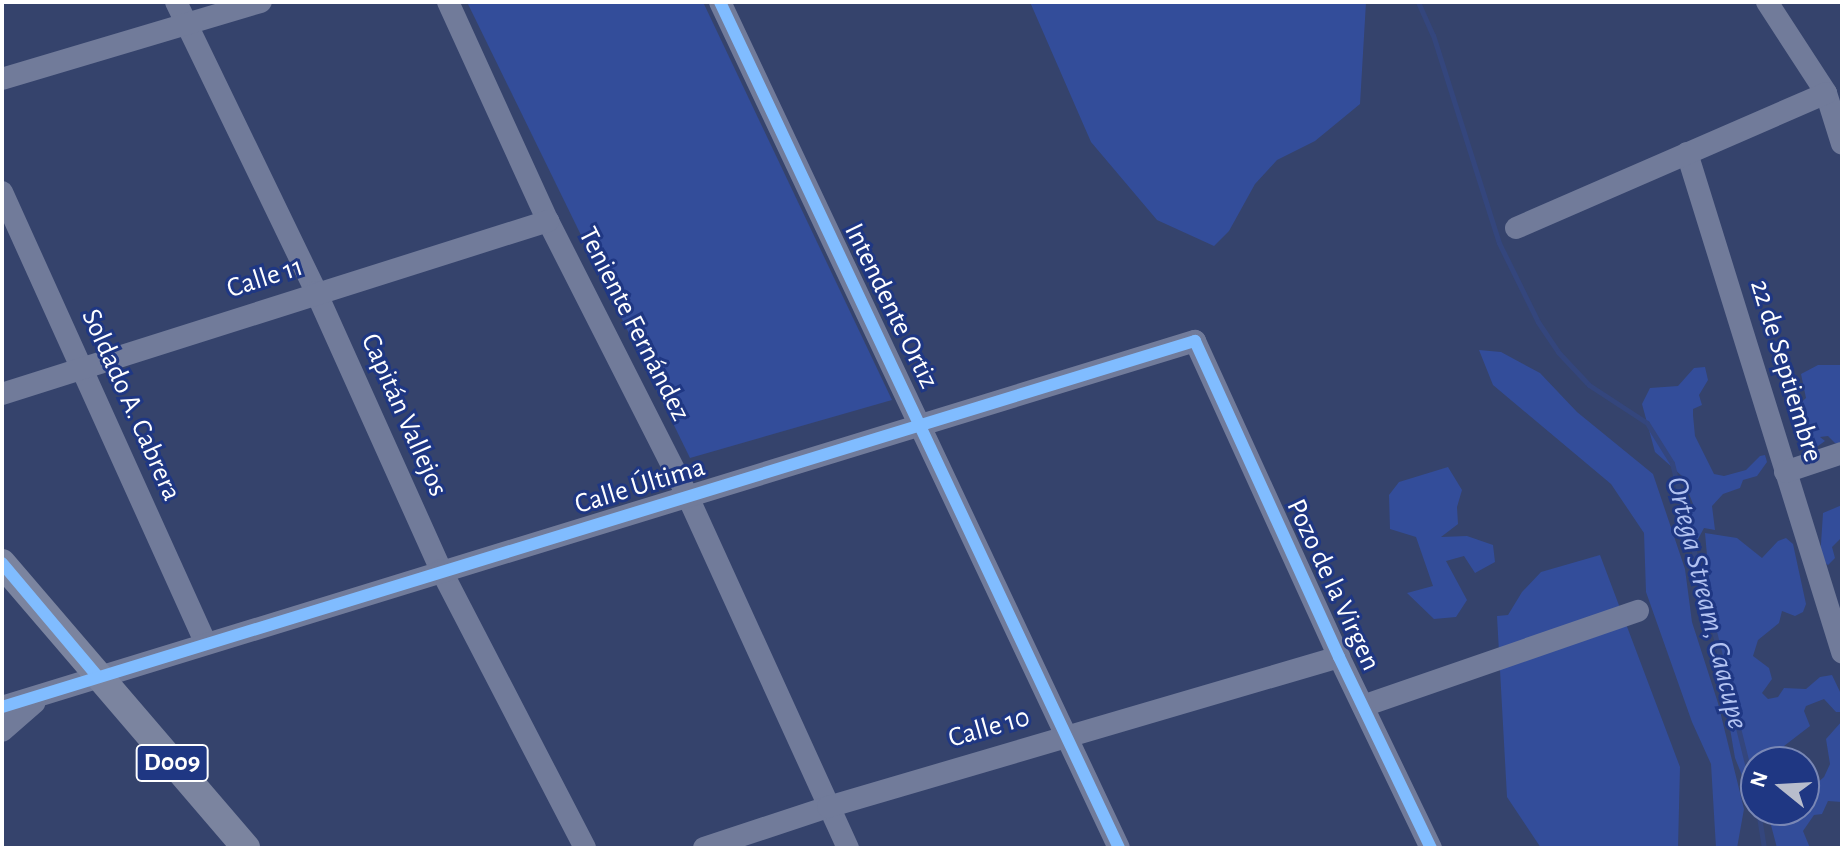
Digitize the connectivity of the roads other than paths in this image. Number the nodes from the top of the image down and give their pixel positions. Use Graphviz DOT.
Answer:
graph roads {
  1 [pos="176,2"];
  2 [pos="261,2"];
  3 [pos="448,2"];
  4 [pos="720,2"];
  5 [pos="1767,2"];
  6 [pos="188,26"];
  7 [pos="2,79"];
  8 [pos="1826,93"];
  9 [pos="1842,144"];
  10 [pos="1687,153"];
  11 [pos="2,192"];
  12 [pos="548,221"];
  13 [pos="1516,228"];
  14 [pos="316,292"];
  15 [pos="1195,341"];
  16 [pos="82,369"];
  17 [pos="2,394"];
  18 [pos="922,424"];
  19 [pos="1842,453"];
  20 [pos="1785,472"];
  21 [pos="688,497"];
  22 [pos="2,563"];
  23 [pos="441,570"];
  24 [pos="1638,611"];
  25 [pos="206,643"];
  26 [pos="1842,652"];
  27 [pos="1339,657"];
  28 [pos="98,677"];
  29 [pos="43,695"];
  30 [pos="1363,706"];
  31 [pos="2,707"];
  32 [pos="2,731"];
  33 [pos="1067,736"];
  34 [pos="828,807"];
  35 [pos="246,848"];
  36 [pos="585,848"];
  37 [pos="704,848"];
  38 [pos="848,848"];
  39 [pos="1119,848"];
  40 [pos="1431,848"];
  1 -- 6 [label="street, Capitán Vallejos"];
  2 -- 6 [label="street"];
  3 -- 12 [label="street, Teniente Fernández"];
  4 -- 18 [label="street, Intendente Ortiz"];
  5 -- 8 [label="street"];
  6 -- 7 [label="street"];
  6 -- 14 [label="street, Capitán Vallejos"];
  8 -- 9 [label="street"];
  8 -- 10 [label="street"];
  10 -- 13 [label="street"];
  10 -- 20 [label="street, 22 de Septiembre"];
  11 -- 16 [label="street, Soldado A. Cabrera"];
  12 -- 14 [label="street, Calle 11"];
  12 -- 21 [label="street, Teniente Fernández"];
  14 -- 16 [label="street, Calle 11"];
  14 -- 23 [label="street, Capitán Vallejos"];
  15 -- 18 [label="street, Calle Última"];
  15 -- 27 [label="street, Pozo de la Virgen"];
  16 -- 17 [label="street, Calle 11"];
  16 -- 25 [label="street, Soldado A. Cabrera"];
  18 -- 21 [label="street, Calle Última"];
  18 -- 33 [label="street, Intendente Ortiz"];
  19 -- 20 [label="street"];
  20 -- 26 [label="street, 22 de Septiembre"];
  21 -- 23 [label="street, Calle Última"];
  21 -- 34 [label="street, Teniente Fernández"];
  22 -- 28 [label="main road, D009"];
  23 -- 25 [label="street, Calle Última"];
  23 -- 36 [label="street, Capitán Vallejos"];
  24 -- 30 [label="street"];
  25 -- 28 [label="street, Calle Última"];
  27 -- 30 [label="street, Pozo de la Virgen"];
  27 -- 33 [label="street, Calle 10"];
  28 -- 29 [label="street, Calle Última"];
  28 -- 35 [label="main road, D009"];
  29 -- 31 [label="street, Calle Última"];
  29 -- 32 [label="street"];
  30 -- 40 [label="street, Pozo de la Virgen"];
  33 -- 34 [label="street, Calle 10"];
  33 -- 39 [label="street, Intendente Ortiz"];
  34 -- 37 [label="street, Calle 10"];
  34 -- 38 [label="street, Teniente Fernández"];
}
